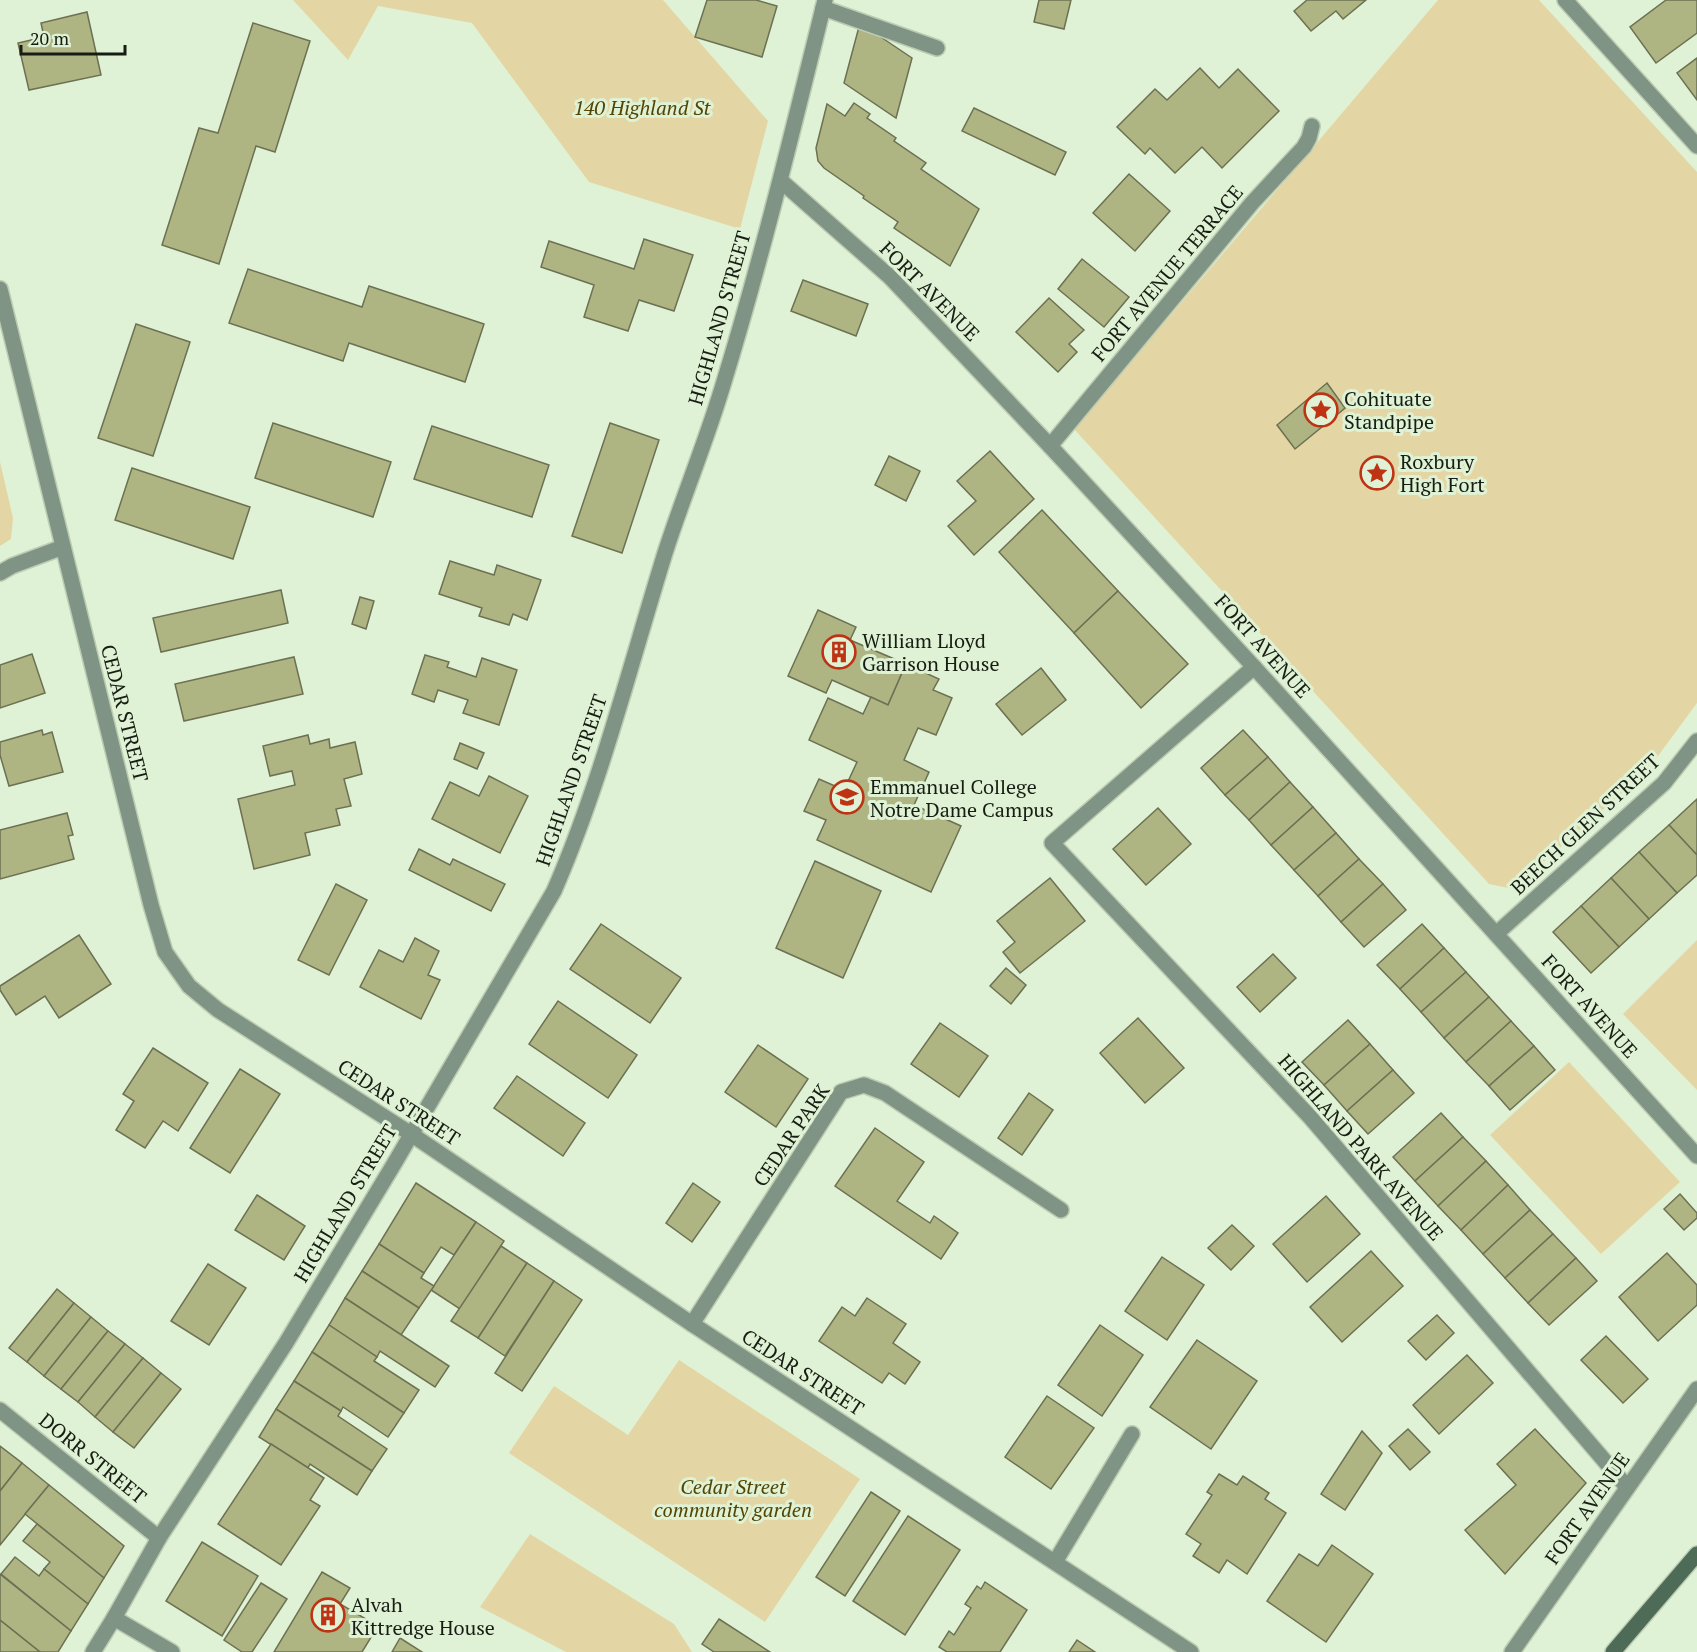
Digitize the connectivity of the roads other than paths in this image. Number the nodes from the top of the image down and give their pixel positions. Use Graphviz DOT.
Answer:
graph roads {
  1 [pos="1565,0"];
  2 [pos="824,4"];
  3 [pos="937,48"];
  4 [pos="1312,126"];
  5 [pos="1697,146"];
  6 [pos="781,181"];
  7 [pos="0,289"];
  8 [pos="1050,446"];
  9 [pos="63,548"];
  10 [pos="0,573"];
  11 [pos="1254,667"];
  12 [pos="1697,741"];
  13 [pos="1496,934"];
  14 [pos="411,1134"];
  15 [pos="1697,1156"];
  16 [pos="1061,1210"];
  17 [pos="692,1324"];
  18 [pos="1697,1389"];
  19 [pos="0,1410"];
  20 [pos="1132,1434"];
  21 [pos="1627,1487"];
  22 [pos="159,1538"];
  23 [pos="1697,1554"];
  24 [pos="1056,1562"];
  25 [pos="114,1618"];
  26 [pos="93,1652"];
  27 [pos="172,1652"];
  28 [pos="1191,1652"];
  29 [pos="1512,1652"];
  30 [pos="1613,1652"];
  1 -- 5 [label="street"];
  2 -- 3 [label="street"];
  2 -- 6 [label="street, HIGHLAND STREET"];
  4 -- 8 [label="street, FORT AVENUE TERRACE"];
  6 -- 8 [label="street, FORT AVENUE"];
  6 -- 14 [label="street, HIGHLAND STREET"];
  7 -- 9 [label="street, CEDAR STREET"];
  8 -- 11 [label="street, FORT AVENUE"];
  9 -- 10 [label="street"];
  9 -- 14 [label="street, CEDAR STREET"];
  11 -- 13 [label="street, FORT AVENUE"];
  11 -- 21 [label="street, HIGHLAND PARK AVENUE"];
  12 -- 13 [label="street, BEECH GLEN STREET"];
  13 -- 15 [label="street, FORT AVENUE"];
  14 -- 17 [label="street, CEDAR STREET"];
  14 -- 22 [label="street, HIGHLAND STREET"];
  16 -- 17 [label="street, CEDAR PARK"];
  17 -- 24 [label="street, CEDAR STREET"];
  18 -- 21 [label="street, FORT AVENUE"];
  19 -- 22 [label="street, DORR STREET"];
  20 -- 24 [label="street"];
  21 -- 29 [label="street, FORT AVENUE"];
  22 -- 25 [label="street, HIGHLAND STREET"];
  23 -- 30 [label="main road"];
  24 -- 28 [label="street, CEDAR STREET"];
  25 -- 26 [label="street, HIGHLAND STREET"];
  25 -- 27 [label="street"];
}
